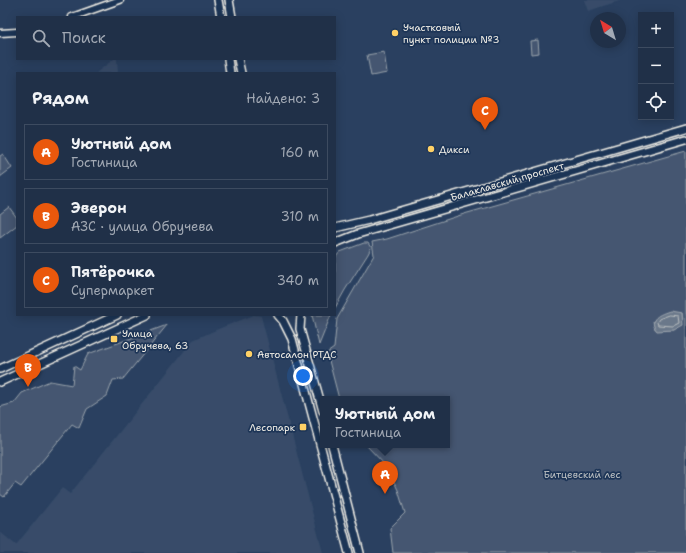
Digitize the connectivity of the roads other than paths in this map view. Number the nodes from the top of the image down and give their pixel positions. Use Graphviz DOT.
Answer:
graph roads {
  1 [pos="120,0"];
  2 [pos="218,0"];
  3 [pos="229,0"];
  4 [pos="75,16"];
  5 [pos="220,16"];
  6 [pos="232,16"];
  7 [pos="16,32"];
  8 [pos="0,33"];
  9 [pos="228,60"];
  10 [pos="238,60"];
  11 [pos="230,72"];
  12 [pos="241,72"];
  13 [pos="686,128"];
  14 [pos="686,139"];
  15 [pos="336,228"];
  16 [pos="336,243"];
  17 [pos="116,316"];
  18 [pos="145,316"];
  19 [pos="279,316"];
  20 [pos="301,316"];
  21 [pos="0,369"];
  22 [pos="0,382"];
  23 [pos="320,400"];
  24 [pos="320,444"];
  25 [pos="321,448"];
  26 [pos="333,448"];
  27 [pos="349,553"];
  28 [pos="360,553"];
  1 -- 4 [label="street"];
  2 -- 5 [label="main road"];
  3 -- 6 [label="main road"];
  7 -- 8 [label="street"];
  9 -- 11 [label="main road"];
  10 -- 12 [label="main road"];
  13 -- 15 [label="main road, Балаклавский проспект"];
  14 -- 16 [label="main road, Балаклавский проспект"];
  17 -- 21 [label="main road"];
  18 -- 22 [label="main road"];
  19 -- 24 [label="main road"];
  20 -- 23 [label="main road"];
  25 -- 27 [label="main road"];
  26 -- 28 [label="main road"];
}
